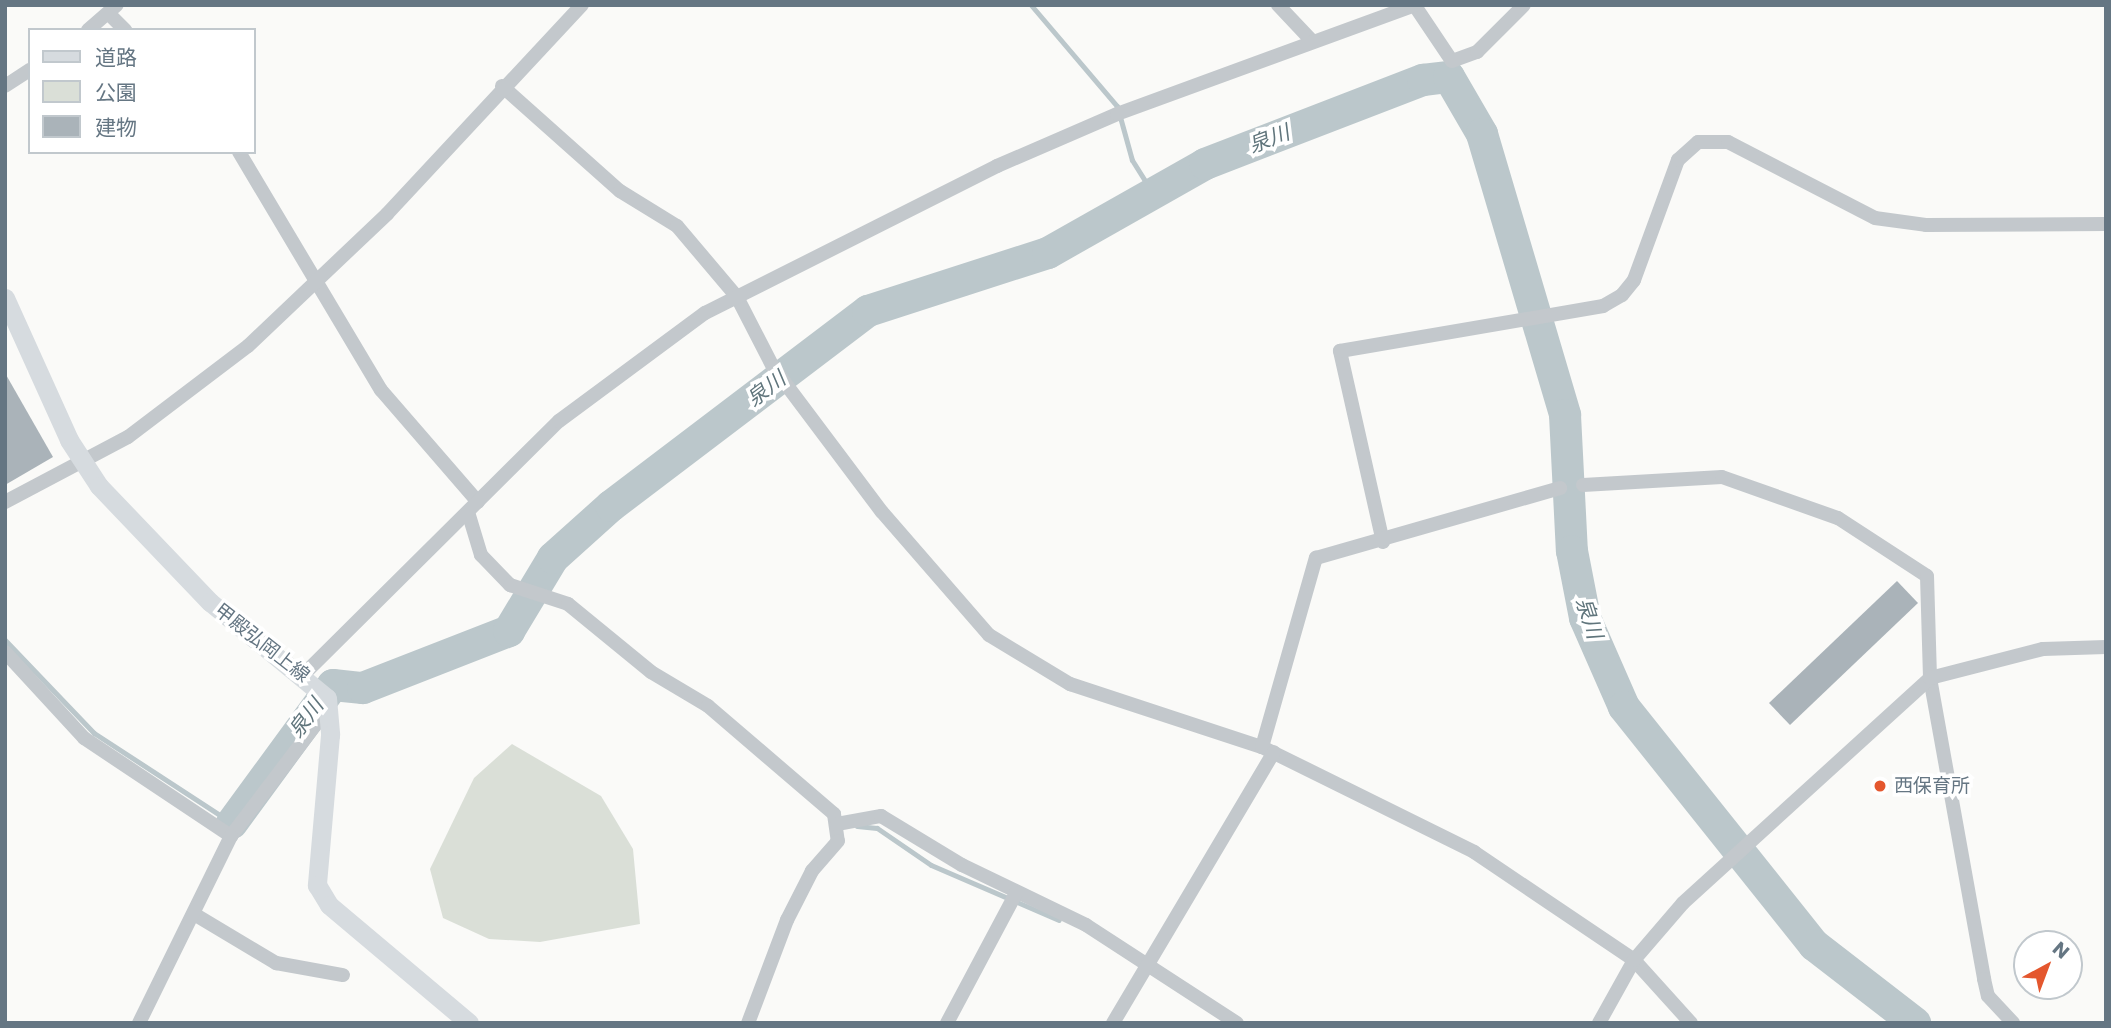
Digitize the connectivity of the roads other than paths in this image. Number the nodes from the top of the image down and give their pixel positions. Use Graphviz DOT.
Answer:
graph roads {
  1 [pos="582,5"];
  2 [pos="1278,5"];
  3 [pos="1524,5"];
  4 [pos="1415,6"];
  5 [pos="113,10"];
  6 [pos="90,28"];
  7 [pos="124,28"];
  8 [pos="1312,41"];
  9 [pos="28,71"];
  10 [pos="5,86"];
  11 [pos="502,86"];
  12 [pos="240,154"];
  13 [pos="2106,224"];
  14 [pos="317,282"];
  15 [pos="737,297"];
  16 [pos="5,298"];
  17 [pos="83,462"];
  18 [pos="1583,485"];
  19 [pos="1560,488"];
  20 [pos="5,502"];
  21 [pos="473,507"];
  22 [pos="1383,542"];
  23 [pos="2106,647"];
  24 [pos="5,652"];
  25 [pos="303,675"];
  26 [pos="1930,678"];
  27 [pos="325,698"];
  28 [pos="1268,750"];
  29 [pos="838,829"];
  30 [pos="231,836"];
  31 [pos="1015,895"];
  32 [pos="194,914"];
  33 [pos="1634,960"];
  34 [pos="1149,963"];
  35 [pos="343,975"];
  36 [pos="139,1023"];
  37 [pos="468,1023"];
  38 [pos="748,1023"];
  39 [pos="947,1023"];
  40 [pos="1113,1023"];
  41 [pos="1237,1023"];
  42 [pos="1599,1023"];
  43 [pos="1691,1023"];
  44 [pos="2013,1023"];
  1 -- 11 [label="street"];
  2 -- 8 [label="street"];
  3 -- 4 [label="street"];
  4 -- 8 [label="street"];
  5 -- 6 [label="street"];
  5 -- 7 [label="street"];
  8 -- 15 [label="street"];
  9 -- 10 [label="street"];
  11 -- 14 [label="street"];
  11 -- 15 [label="street"];
  12 -- 14 [label="street"];
  13 -- 22 [label="street"];
  14 -- 17 [label="street"];
  14 -- 21 [label="street"];
  15 -- 21 [label="street"];
  15 -- 28 [label="street"];
  16 -- 17 [label="main road, 甲殿弘岡上線"];
  17 -- 20 [label="street"];
  17 -- 25 [label="main road, 甲殿弘岡上線"];
  18 -- 26 [label="street"];
  19 -- 22 [label="street"];
  21 -- 25 [label="street"];
  21 -- 29 [label="street"];
  22 -- 28 [label="street"];
  23 -- 26 [label="street"];
  24 -- 30 [label="street"];
  25 -- 27 [label="main road, 甲殿弘岡上線"];
  26 -- 33 [label="street"];
  26 -- 44 [label="street"];
  27 -- 30 [label="street"];
  27 -- 37 [label="main road"];
  28 -- 33 [label="street"];
  28 -- 34 [label="street"];
  29 -- 31 [label="street"];
  29 -- 38 [label="street"];
  30 -- 32 [label="street"];
  31 -- 34 [label="street"];
  31 -- 39 [label="street"];
  32 -- 35 [label="street"];
  32 -- 36 [label="street"];
  33 -- 42 [label="street"];
  33 -- 43 [label="street"];
  34 -- 40 [label="street"];
  34 -- 41 [label="street"];
}
